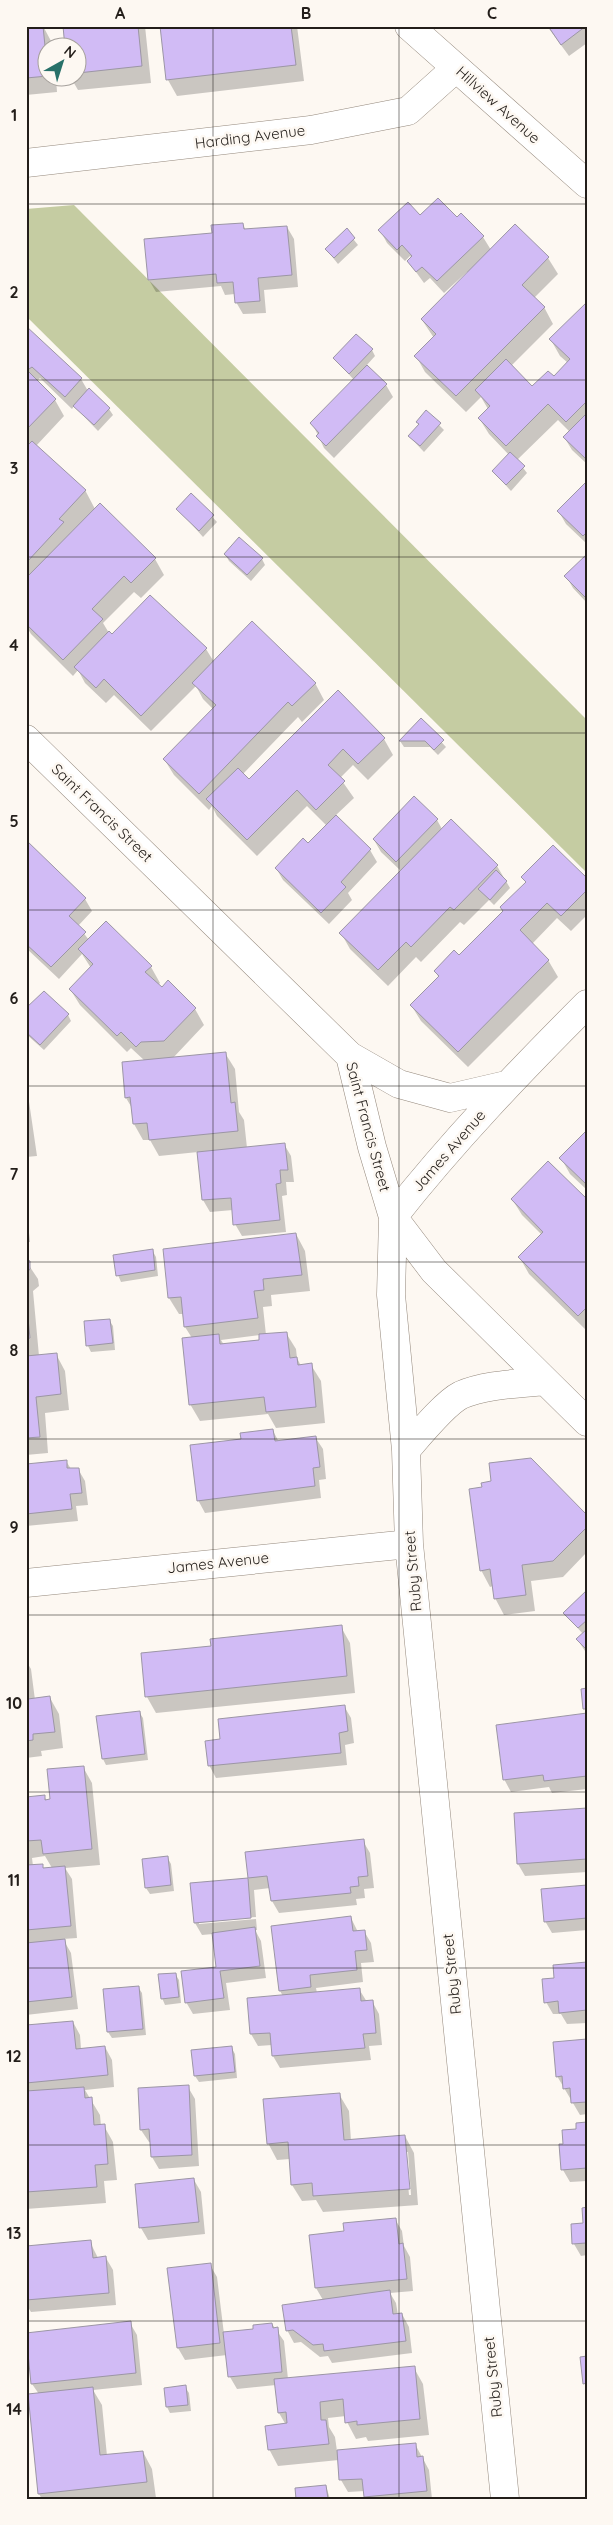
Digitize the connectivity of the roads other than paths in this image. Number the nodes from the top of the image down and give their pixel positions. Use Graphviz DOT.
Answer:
graph roads {
  1 [pos="409,26"];
  2 [pos="456,68"];
  3 [pos="26,163"];
  4 [pos="587,184"];
  5 [pos="26,739"];
  6 [pos="587,1004"];
  7 [pos="350,1056"];
  8 [pos="506,1086"];
  9 [pos="393,1217"];
  10 [pos="545,1381"];
  11 [pos="587,1422"];
  12 [pos="406,1450"];
  13 [pos="409,1544"];
  14 [pos="26,1583"];
  15 [pos="505,2499"];
  1 -- 2 [label="street, Hillview Avenue"];
  2 -- 3 [label="street, Harding Avenue"];
  2 -- 4 [label="street, Hillview Avenue"];
  5 -- 7 [label="street, Saint Francis Street"];
  6 -- 8 [label="street, James Avenue"];
  7 -- 8 [label="street, James Avenue"];
  7 -- 9 [label="street, Saint Francis Street"];
  8 -- 9 [label="street, James Avenue"];
  9 -- 10 [label="street, Saint Francis Street"];
  9 -- 12 [label="street, Ruby Street"];
  10 -- 11 [label="street, Saint Francis Street"];
  10 -- 12 [label="street"];
  12 -- 13 [label="street, Ruby Street"];
  13 -- 14 [label="street, James Avenue"];
  13 -- 15 [label="street, Ruby Street"];
}
